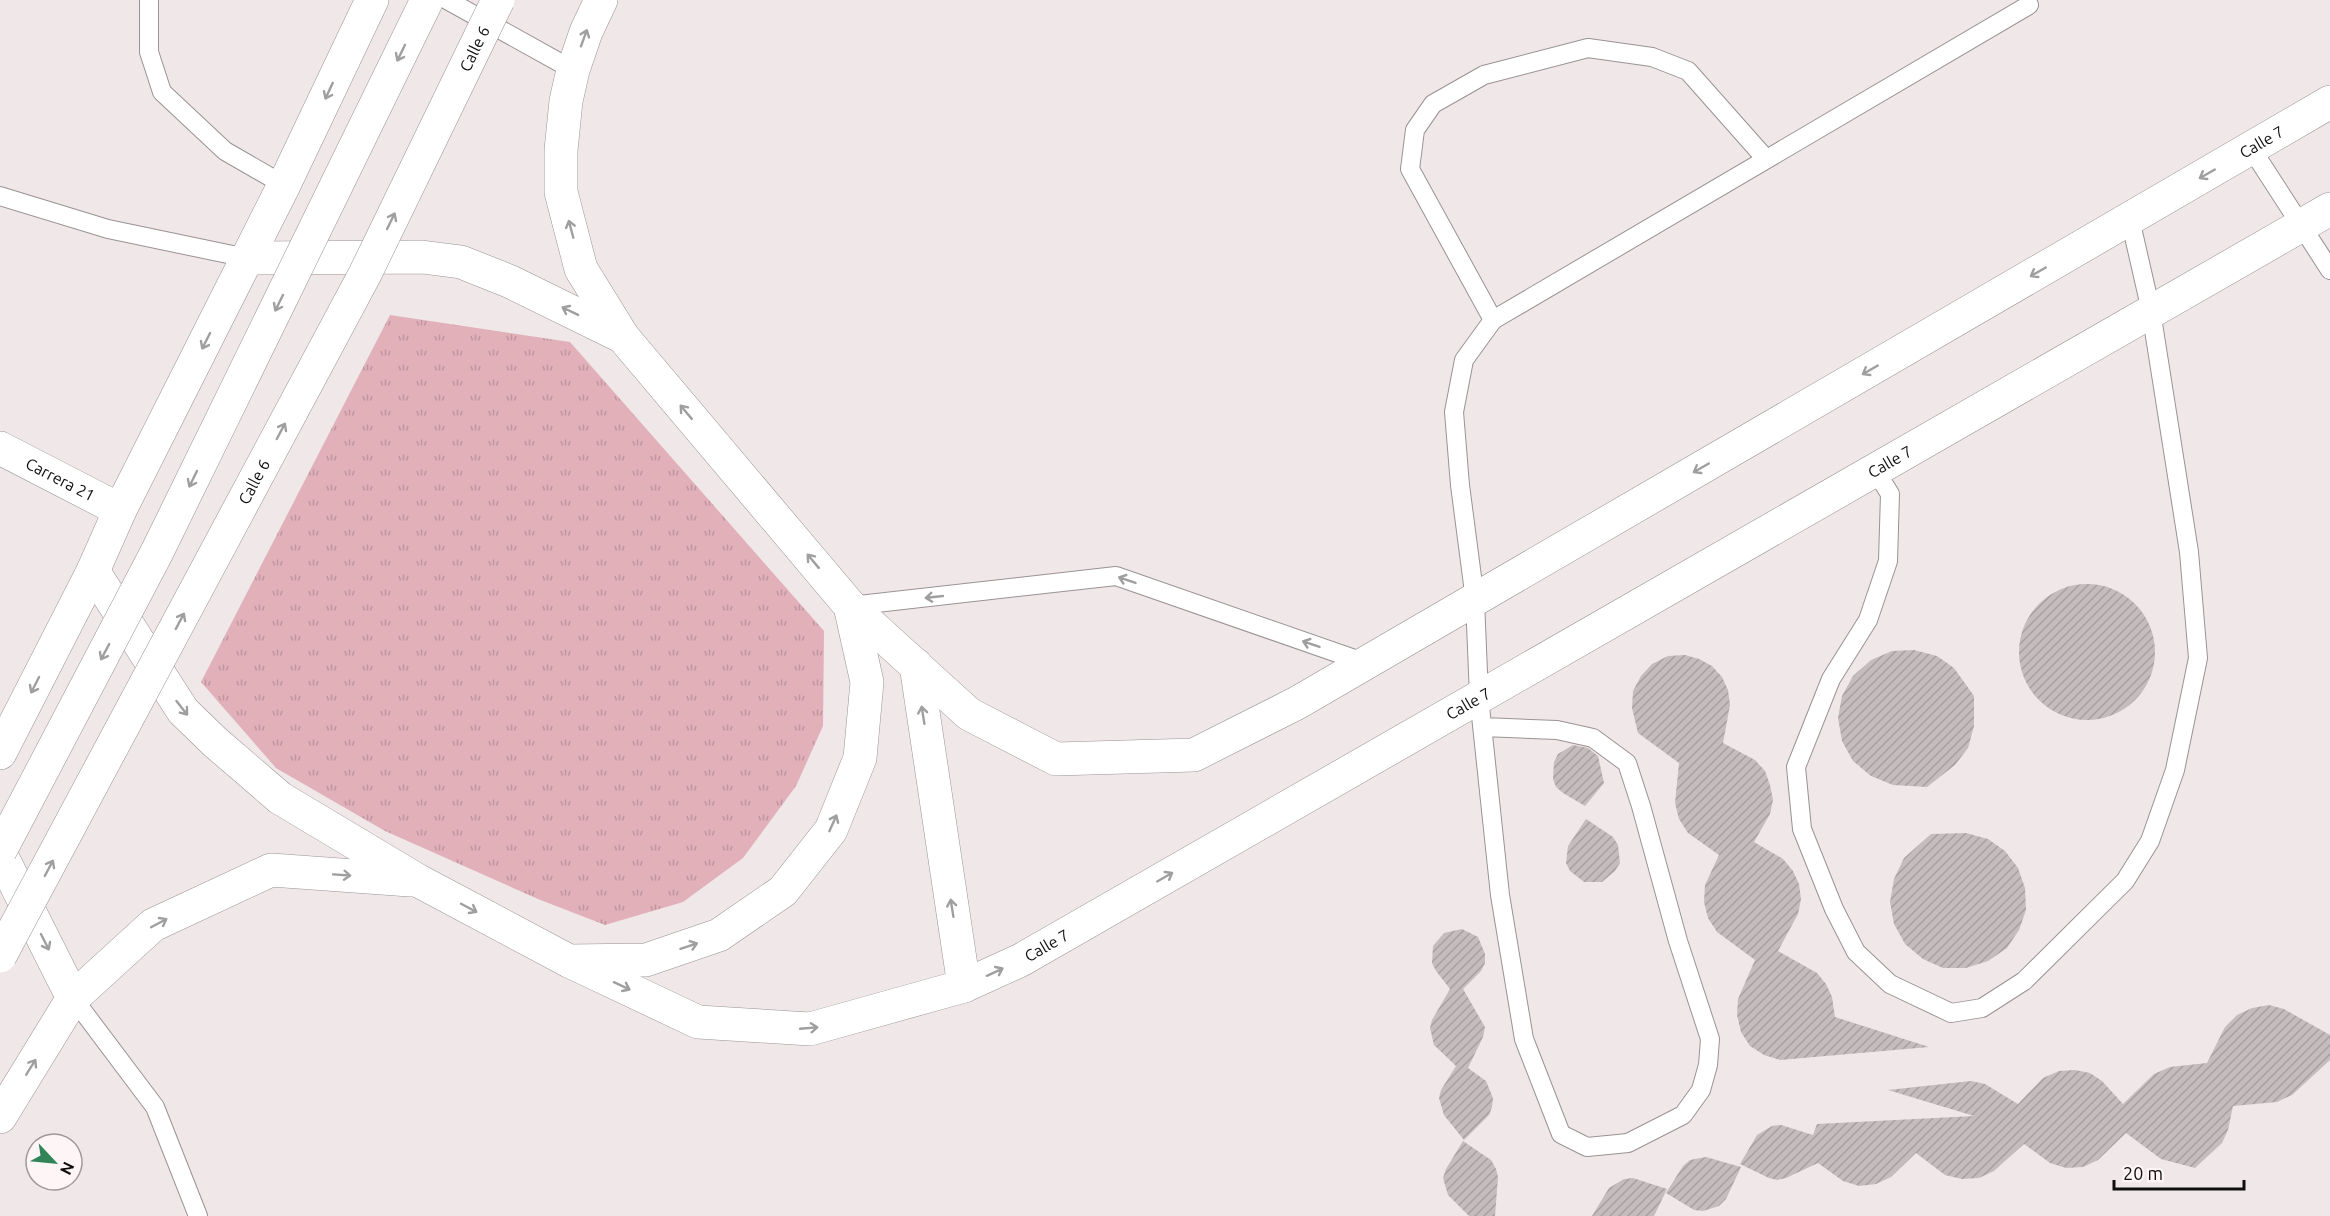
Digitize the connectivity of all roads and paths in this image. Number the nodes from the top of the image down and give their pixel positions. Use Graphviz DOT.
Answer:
graph roads {
  1 [pos="149,0"];
  2 [pos="372,0"];
  3 [pos="427,0"];
  4 [pos="447,0"];
  5 [pos="498,0"];
  6 [pos="601,0"];
  7 [pos="2028,5"];
  8 [pos="573,70"];
  9 [pos="2330,102"];
  10 [pos="2251,148"];
  11 [pos="1766,159"];
  12 [pos="284,185"];
  13 [pos="0,196"];
  14 [pos="2330,209"];
  15 [pos="2130,219"];
  16 [pos="2302,225"];
  17 [pos="248,258"];
  18 [pos="2330,270"];
  19 [pos="2151,311"];
  20 [pos="1493,320"];
  21 [pos="623,337"];
  22 [pos="0,448"];
  23 [pos="1875,470"];
  24 [pos="120,510"];
  25 [pos="93,571"];
  26 [pos="1475,600"];
  27 [pos="850,606"];
  28 [pos="1366,663"];
  29 [pos="916,665"];
  30 [pos="1481,712"];
  31 [pos="0,753"];
  32 [pos="0,852"];
  33 [pos="417,880"];
  34 [pos="0,956"];
  35 [pos="569,961"];
  36 [pos="964,986"];
  37 [pos="73,998"];
  38 [pos="0,1117"];
  39 [pos="198,1216"];
  1 -- 12 [label="lane"];
  2 -- 12 [label="main road, one-way"];
  3 -- 32 [label="main road, one-way, bridge"];
  4 -- 8 [label="lane"];
  34 -- 5 [label="main road, Calle 6, one-way, bridge"];
  8 -- 6 [label="main road, one-way"];
  7 -- 11 [label="lane"];
  21 -- 8 [label="main road, one-way"];
  9 -- 10 [label="main road, Calle 7"];
  10 -- 15 [label="main road, Calle 7, one-way"];
  10 -- 16 [label="lane"];
  11 -- 20 [label="lane"];
  11 -- 20 [label="lane"];
  12 -- 17 [label="main road"];
  13 -- 17 [label="lane"];
  14 -- 16 [label="main road, Calle 7"];
  15 -- 19 [label="lane"];
  15 -- 26 [label="main road, Calle 7, one-way"];
  16 -- 18 [label="lane"];
  16 -- 19 [label="main road, Calle 7"];
  21 -- 17 [label="main road, one-way"];
  17 -- 24 [label="main road, one-way"];
  19 -- 23 [label="main road, Calle 7"];
  19 -- 23 [label="lane"];
  20 -- 26 [label="lane"];
  27 -- 21 [label="main road, Calle 7, one-way"];
  22 -- 24 [label="main road, Carrera 21"];
  23 -- 30 [label="main road, Calle 7"];
  24 -- 25 [label="main road"];
  25 -- 31 [label="main road, one-way"];
  25 -- 33 [label="main road, Calle 7, one-way"];
  26 -- 28 [label="main road, Calle 7"];
  26 -- 30 [label="lane"];
  28 -- 27 [label="lane, one-way"];
  27 -- 29 [label="main road, Calle 7"];
  35 -- 27 [label="main road, one-way"];
  28 -- 29 [label="main road, Calle 7"];
  36 -- 29 [label="main road, one-way"];
  30 -- 30 [label="lane"];
  36 -- 30 [label="main road, Calle 7, one-way"];
  32 -- 37 [label="main road, one-way"];
  33 -- 35 [label="main road, Calle 7, one-way"];
  37 -- 33 [label="main road, one-way"];
  35 -- 36 [label="main road, Calle 7, one-way"];
  38 -- 37 [label="main road, one-way"];
  37 -- 39 [label="lane"];
}
